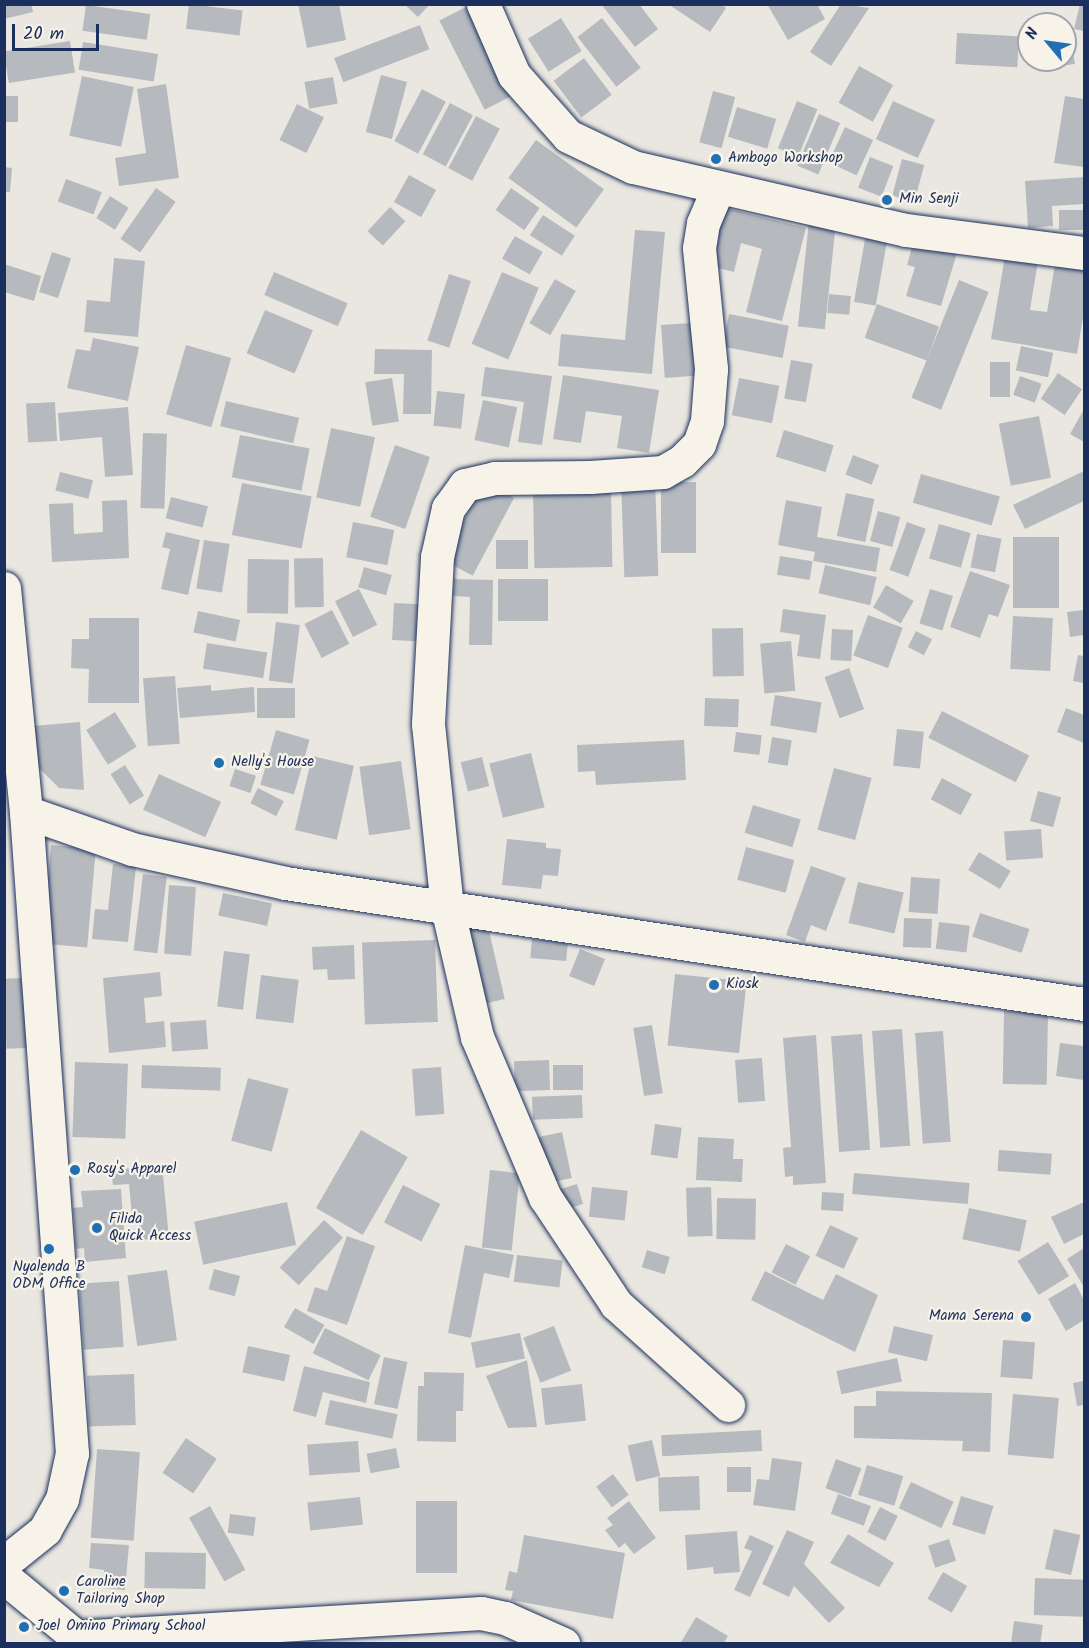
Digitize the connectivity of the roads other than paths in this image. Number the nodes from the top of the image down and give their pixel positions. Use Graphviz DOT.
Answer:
graph roads {
  1 [pos="483,4"];
  2 [pos="718,188"];
  3 [pos="1084,254"];
  4 [pos="4,588"];
  5 [pos="26,812"];
  6 [pos="447,907"];
  7 [pos="1084,1004"];
  8 [pos="728,1405"];
  9 [pos="4,1563"];
  10 [pos="4,1577"];
  11 [pos="81,1640"];
  12 [pos="563,1644"];
  1 -- 2 [label="street"];
  2 -- 3 [label="street"];
  2 -- 6 [label="street"];
  4 -- 5 [label="street"];
  5 -- 6 [label="street"];
  5 -- 9 [label="street"];
  6 -- 7 [label="street"];
  6 -- 8 [label="street"];
  10 -- 11 [label="street"];
  11 -- 12 [label="street"];
}
